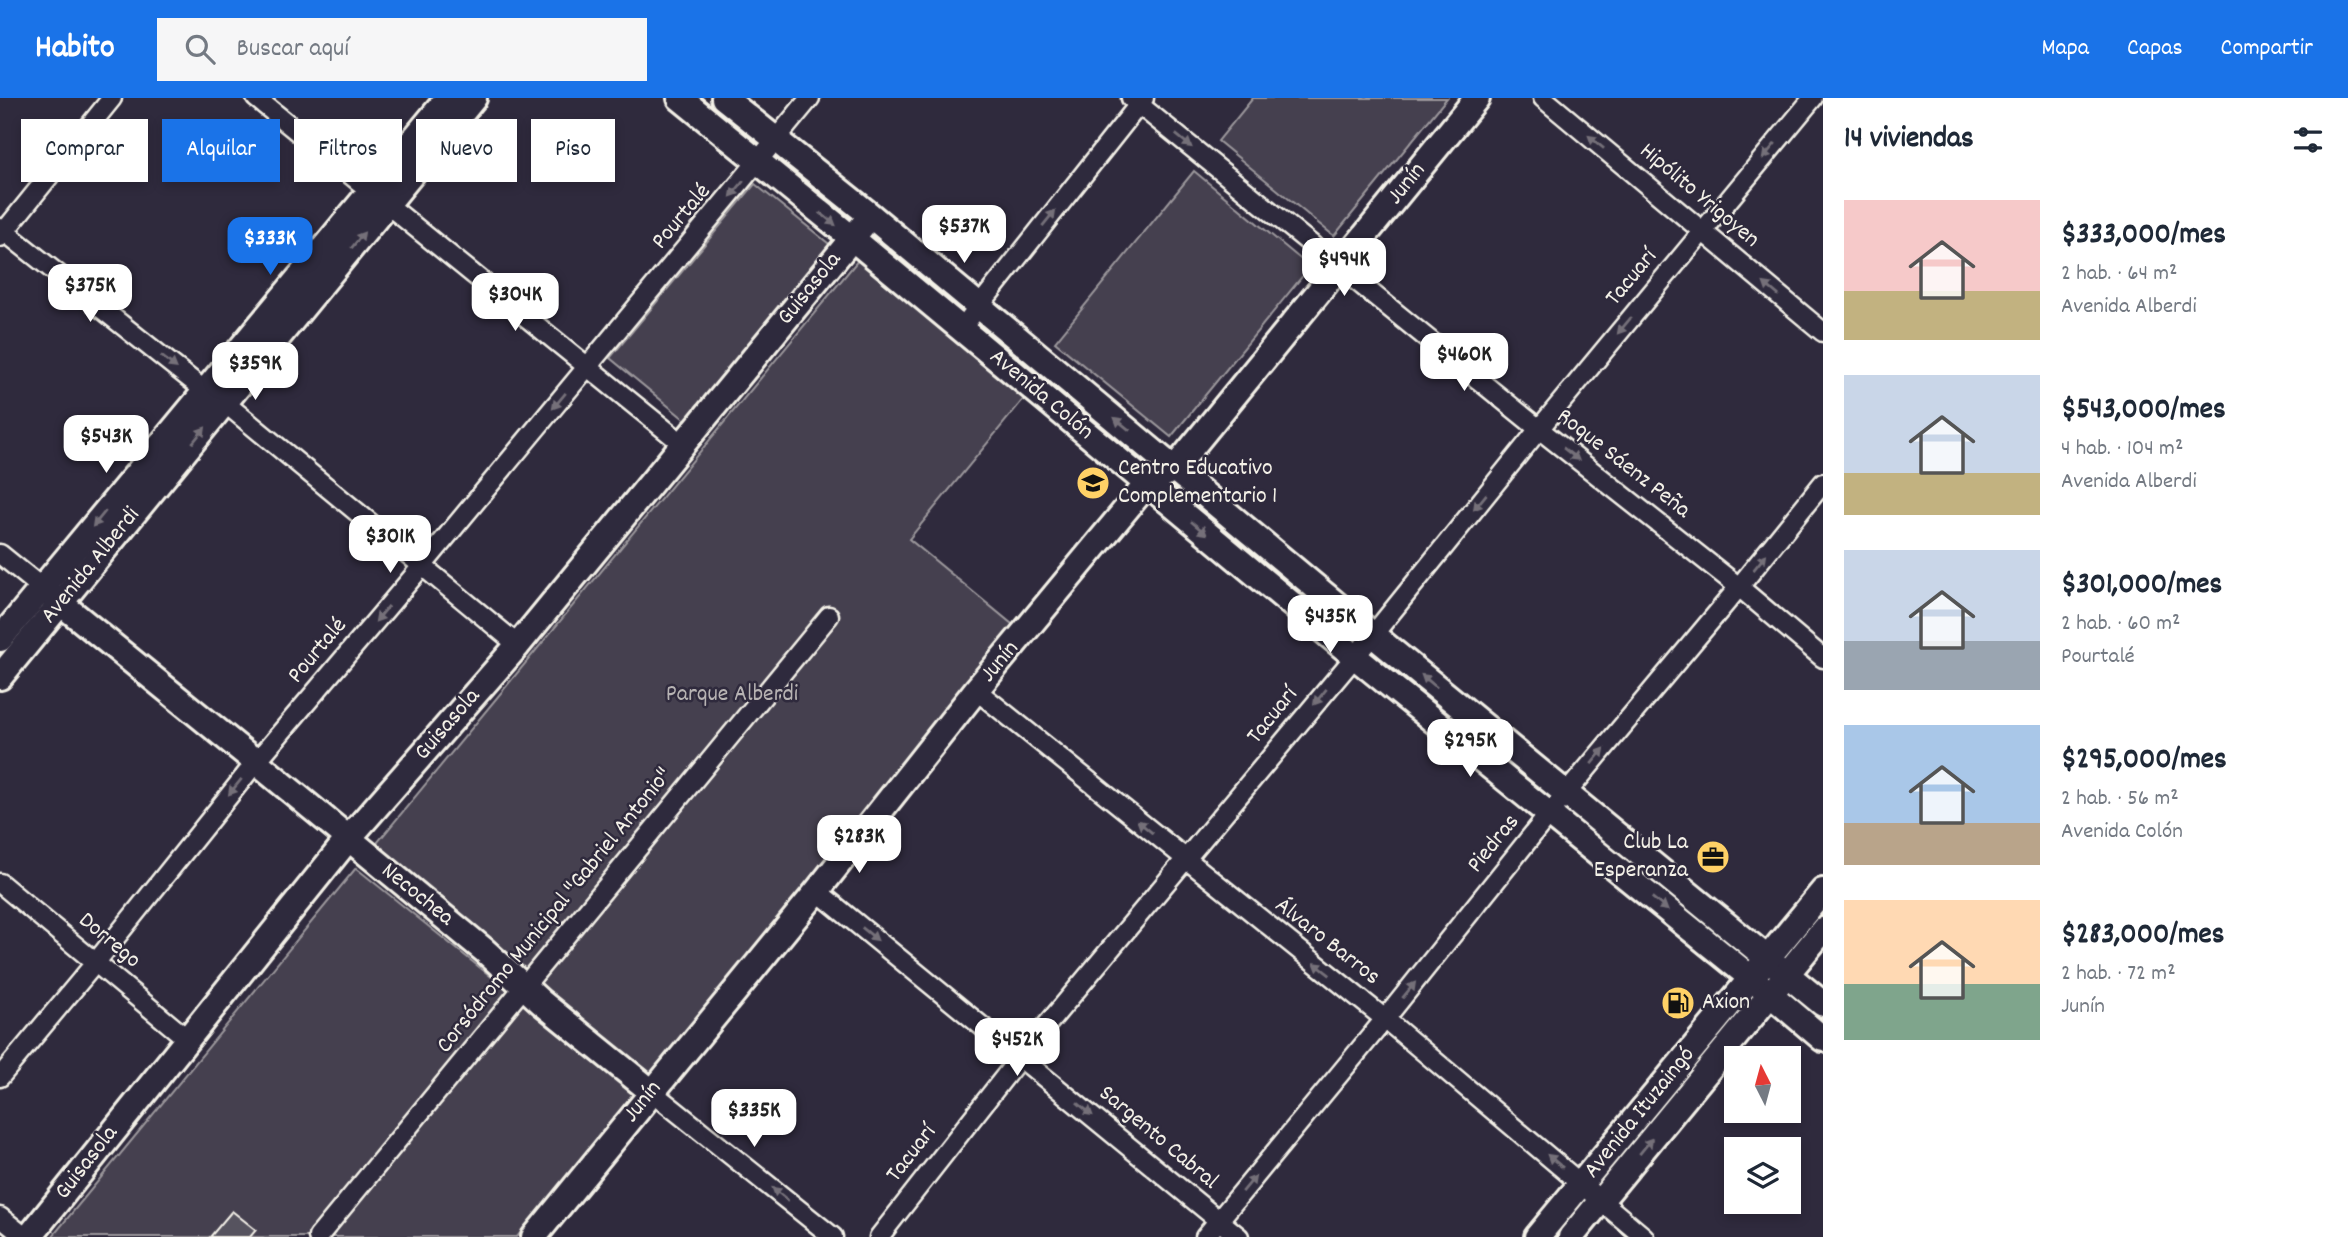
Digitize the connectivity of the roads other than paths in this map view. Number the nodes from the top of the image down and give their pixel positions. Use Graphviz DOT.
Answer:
graph roads {
  1 [pos="112,98"];
  2 [pos="256,98"];
  3 [pos="447,98"];
  4 [pos="474,98"];
  5 [pos="680,98"];
  6 [pos="724,98"];
  7 [pos="810,98"];
  8 [pos="1477,98"];
  9 [pos="1544,98"];
  10 [pos="1813,98"];
  11 [pos="1138,100"];
  12 [pos="777,139"];
  13 [pos="759,163"];
  14 [pos="378,199"];
  15 [pos="870,215"];
  16 [pos="1702,231"];
  17 [pos="1,232"];
  18 [pos="852,238"];
  19 [pos="1339,268"];
  20 [pos="978,306"];
  21 [pos="961,329"];
  22 [pos="1823,332"];
  23 [pos="588,366"];
  24 [pos="215,397"];
  25 [pos="1539,429"];
  26 [pos="684,445"];
  27 [pos="1175,468"];
  28 [pos="1823,483"];
  29 [pos="1147,484"];
  30 [pos="0,554"];
  31 [pos="423,565"];
  32 [pos="1739,587"];
  33 [pos="51,596"];
  34 [pos="829,616"];
  35 [pos="1373,635"];
  36 [pos="0,639"];
  37 [pos="518,645"];
  38 [pos="1354,656"];
  39 [pos="1823,658"];
  40 [pos="0,677"];
  41 [pos="976,690"];
  42 [pos="256,762"];
  43 [pos="1566,794"];
  44 [pos="1549,814"];
  45 [pos="348,839"];
  46 [pos="1185,860"];
  47 [pos="0,883"];
  48 [pos="817,891"];
  49 [pos="1823,891"];
  50 [pos="1823,930"];
  51 [pos="96,962"];
  52 [pos="1759,968"];
  53 [pos="1786,975"];
  54 [pos="524,987"];
  55 [pos="1770,994"];
  56 [pos="1823,1004"];
  57 [pos="1385,1019"];
  58 [pos="187,1038"];
  59 [pos="1823,1039"];
  60 [pos="1021,1056"];
  61 [pos="0,1077"];
  62 [pos="652,1092"];
  63 [pos="1582,1184"];
  64 [pos="1601,1201"];
  65 [pos="0,1217"];
  66 [pos="1219,1220"];
  67 [pos="27,1237"];
  68 [pos="318,1237"];
  69 [pos="534,1237"];
  70 [pos="833,1237"];
  71 [pos="878,1237"];
  72 [pos="1205,1237"];
  73 [pos="1239,1237"];
  74 [pos="1537,1237"];
  75 [pos="1571,1237"];
  76 [pos="1644,1237"];
  1 -- 17 [label="street"];
  2 -- 14 [label="street"];
  3 -- 14 [label="main road, Avenida Alberdi"];
  4 -- 14 [label="main road, Avenida Alberdi"];
  5 -- 13 [label="main road, Avenida Colón"];
  6 -- 12 [label="main road, Avenida Colón"];
  7 -- 12 [label="street, Pourtalé"];
  8 -- 19 [label="main road, Junín"];
  16 -- 9 [label="street, Hipólito Yrigoyen, one-way"];
  10 -- 16 [label="street, Tacuarí, one-way"];
  11 -- 19 [label="street, Roque Sáenz Peña, one-way"];
  20 -- 11 [label="street, one-way"];
  12 -- 13 [label="street, Pourtalé"];
  12 -- 15 [label="main road, Avenida Colón"];
  13 -- 18 [label="main road, Avenida Colón, one-way"];
  13 -- 23 [label="street, Pourtalé, one-way"];
  14 -- 23 [label="street"];
  14 -- 24 [label="main road, Avenida Alberdi"];
  15 -- 18 [label="main road, Guisasola"];
  15 -- 20 [label="main road, Avenida Colón"];
  22 -- 16 [label="street, Hipólito Yrigoyen, one-way"];
  16 -- 25 [label="street, Tacuarí, one-way"];
  17 -- 24 [label="street, one-way"];
  18 -- 21 [label="main road, Avenida Colón"];
  18 -- 26 [label="main road, Guisasola"];
  19 -- 25 [label="street, Roque Sáenz Peña"];
  19 -- 27 [label="main road, Junín"];
  20 -- 21 [label="street"];
  27 -- 20 [label="main road, Avenida Colón, one-way"];
  21 -- 29 [label="main road, Avenida Colón"];
  23 -- 26 [label="street"];
  23 -- 31 [label="street, Pourtalé, one-way"];
  24 -- 31 [label="street"];
  24 -- 33 [label="main road, Avenida Alberdi"];
  25 -- 32 [label="street, Roque Sáenz Peña, one-way"];
  25 -- 35 [label="street, Tacuarí, one-way"];
  26 -- 37 [label="main road, Guisasola"];
  27 -- 29 [label="main road, Junín"];
  27 -- 35 [label="main road, Avenida Colón"];
  32 -- 28 [label="street, Piedras, one-way"];
  29 -- 38 [label="main road, Avenida Colón, one-way"];
  29 -- 41 [label="main road, Junín"];
  30 -- 33 [label="street, Necochea"];
  31 -- 37 [label="street"];
  31 -- 42 [label="street, Pourtalé, one-way"];
  32 -- 39 [label="street, Roque Sáenz Peña"];
  43 -- 32 [label="street, Piedras, one-way"];
  33 -- 36 [label="main road, Avenida Alberdi"];
  33 -- 40 [label="main road, Avenida Alberdi"];
  33 -- 42 [label="main road, Necochea"];
  34 -- 54 [label="street, Corsódromo Municipal \"Gabriel Antonio\""];
  35 -- 38 [label="street, Tacuarí"];
  43 -- 35 [label="main road, Avenida Colón, one-way"];
  37 -- 45 [label="main road, Guisasola"];
  38 -- 44 [label="main road, Avenida Colón"];
  38 -- 46 [label="street, Tacuarí, one-way"];
  46 -- 41 [label="street, Álvaro Barros, one-way"];
  41 -- 48 [label="main road, Junín"];
  42 -- 45 [label="main road, Necochea"];
  42 -- 51 [label="street, Pourtalé, one-way"];
  43 -- 44 [label="street, Piedras"];
  43 -- 52 [label="main road, Avenida Colón"];
  44 -- 52 [label="main road, Avenida Colón, one-way"];
  57 -- 44 [label="street, Piedras, one-way"];
  45 -- 54 [label="main road, Necochea"];
  45 -- 58 [label="main road, Guisasola"];
  57 -- 46 [label="street, Álvaro Barros, one-way"];
  46 -- 60 [label="street, Tacuarí"];
  47 -- 51 [label="street, Dorrego"];
  48 -- 60 [label="street, Sargento Cabral, one-way"];
  48 -- 62 [label="main road, Junín"];
  49 -- 52 [label="main road, Avenida Ituzaingó"];
  50 -- 53 [label="main road, Avenida Ituzaingó"];
  51 -- 58 [label="street, Dorrego"];
  51 -- 61 [label="street, Pourtalé"];
  52 -- 53 [label="main road, Avenida Colón"];
  52 -- 55 [label="main road, Avenida Colón"];
  52 -- 63 [label="main road, Avenida Ituzaingó"];
  53 -- 55 [label="main road, Avenida Ituzaingó"];
  53 -- 56 [label="main road, Avenida Colón"];
  54 -- 62 [label="main road, Necochea"];
  54 -- 68 [label="street, Corsódromo Municipal \"Gabriel Antonio\""];
  55 -- 59 [label="main road, Avenida Colón"];
  64 -- 55 [label="main road, Avenida Ituzaingó, one-way"];
  63 -- 57 [label="street, Álvaro Barros, one-way"];
  66 -- 57 [label="street, Piedras, one-way"];
  58 -- 67 [label="main road, Guisasola"];
  60 -- 66 [label="street, Sargento Cabral, one-way"];
  60 -- 71 [label="street, Tacuarí"];
  62 -- 69 [label="main road, Junín"];
  70 -- 62 [label="street, Necochea, one-way"];
  63 -- 64 [label="street, Álvaro Barros"];
  63 -- 74 [label="main road, Avenida Ituzaingó"];
  64 -- 75 [label="main road, Avenida Ituzaingó"];
  64 -- 76 [label="street, Álvaro Barros"];
  65 -- 67 [label="street"];
  66 -- 72 [label="street, Piedras"];
  66 -- 73 [label="street, Sargento Cabral"];
}
